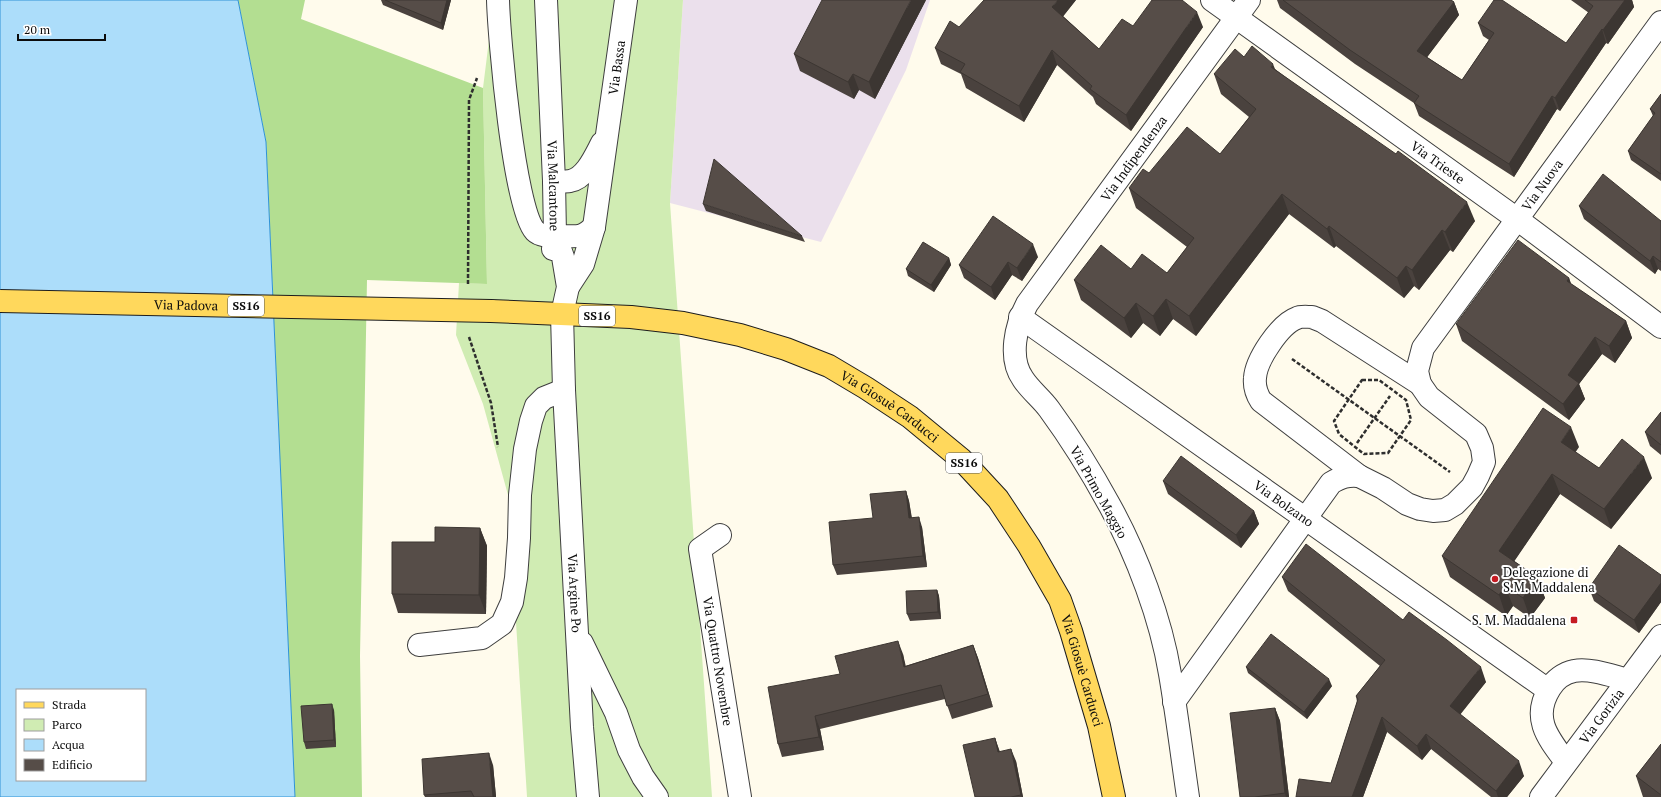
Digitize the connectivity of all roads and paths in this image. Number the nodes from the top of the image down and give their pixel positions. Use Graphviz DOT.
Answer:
graph roads {
  1 [pos="498,0"];
  2 [pos="546,0"];
  3 [pos="626,0"];
  4 [pos="1212,0"];
  5 [pos="1249,0"];
  6 [pos="1236,18"];
  7 [pos="1661,22"];
  8 [pos="502,49"];
  9 [pos="607,134"];
  10 [pos="554,181"];
  11 [pos="1518,218"];
  12 [pos="594,227"];
  13 [pos="555,236"];
  14 [pos="568,287"];
  15 [pos="468,289"];
  16 [pos="0,301"];
  17 [pos="491,311"];
  18 [pos="562,314"];
  19 [pos="1020,317"];
  20 [pos="1661,327"];
  21 [pos="468,331"];
  22 [pos="1270,344"];
  23 [pos="1423,348"];
  24 [pos="1381,358"];
  25 [pos="1420,384"];
  26 [pos="564,390"];
  27 [pos="1394,391"];
  28 [pos="1349,400"];
  29 [pos="1374,418"];
  30 [pos="1400,436"];
  31 [pos="1320,446"];
  32 [pos="1354,446"];
  33 [pos="499,450"];
  34 [pos="1359,476"];
  35 [pos="1331,483"];
  36 [pos="1472,487"];
  37 [pos="1306,519"];
  38 [pos="720,536"];
  39 [pos="577,631"];
  40 [pos="1661,636"];
  41 [pos="419,644"];
  42 [pos="1628,680"];
  43 [pos="1548,690"];
  44 [pos="1174,702"];
  45 [pos="1566,762"];
  46 [pos="588,797"];
  47 [pos="657,797"];
  48 [pos="740,797"];
  49 [pos="1114,797"];
  50 [pos="1188,797"];
  51 [pos="1541,797"];
  1 -- 8 [label="street, Via Malcantone"];
  2 -- 10 [label="street, Via Malcantone"];
  3 -- 9 [label="street, Via Bassa"];
  4 -- 6 [label="street, Via Trieste"];
  5 -- 6 [label="street, Via Indipendenza"];
  6 -- 11 [label="street, Via Trieste"];
  6 -- 19 [label="street, Via Indipendenza"];
  7 -- 11 [label="street, Via Nuova"];
  8 -- 13 [label="street, Via Malcantone"];
  8 -- 15 [label="path"];
  9 -- 10 [label="street"];
  9 -- 12 [label="street, Via Bassa"];
  10 -- 13 [label="street, Via Malcantone"];
  11 -- 20 [label="street, Via Trieste"];
  11 -- 23 [label="street, Via Nuova"];
  12 -- 13 [label="street"];
  12 -- 14 [label="street, Via Bassa"];
  13 -- 14 [label="street"];
  13 -- 18 [label="street"];
  14 -- 18 [label="street"];
  16 -- 17 [label="main road, Via Padova / SS16, bridge"];
  17 -- 18 [label="main road, Via Giosuè Carducci / SS16"];
  18 -- 26 [label="street, Via Argine Po"];
  18 -- 49 [label="main road, Via Giosuè Carducci / SS16"];
  19 -- 37 [label="street, Via Bolzano"];
  19 -- 44 [label="street, Via Primo Maggio"];
  21 -- 33 [label="path"];
  22 -- 24 [label="street"];
  22 -- 28 [label="path"];
  22 -- 31 [label="street"];
  23 -- 24 [label="street"];
  23 -- 25 [label="street"];
  24 -- 25 [label="street"];
  25 -- 36 [label="street"];
  26 -- 39 [label="street, Via Argine Po"];
  26 -- 41 [label="street"];
  27 -- 28 [label="path"];
  27 -- 29 [label="path"];
  27 -- 30 [label="path"];
  28 -- 29 [label="path"];
  28 -- 32 [label="path"];
  29 -- 30 [label="path"];
  29 -- 32 [label="path"];
  30 -- 32 [label="path"];
  30 -- 36 [label="path"];
  31 -- 34 [label="street"];
  31 -- 35 [label="street"];
  34 -- 35 [label="street"];
  34 -- 36 [label="street"];
  35 -- 37 [label="street"];
  37 -- 43 [label="street, Via Bolzano"];
  37 -- 44 [label="street"];
  38 -- 48 [label="street, Via Quattro Novembre"];
  39 -- 46 [label="street, Via Argine Po"];
  39 -- 47 [label="street"];
  40 -- 42 [label="street, Via Gorizia"];
  42 -- 43 [label="street"];
  42 -- 45 [label="street, Via Gorizia"];
  43 -- 45 [label="street"];
  44 -- 50 [label="street, Via Primo Maggio"];
  45 -- 51 [label="street, Via Gorizia"];
}
